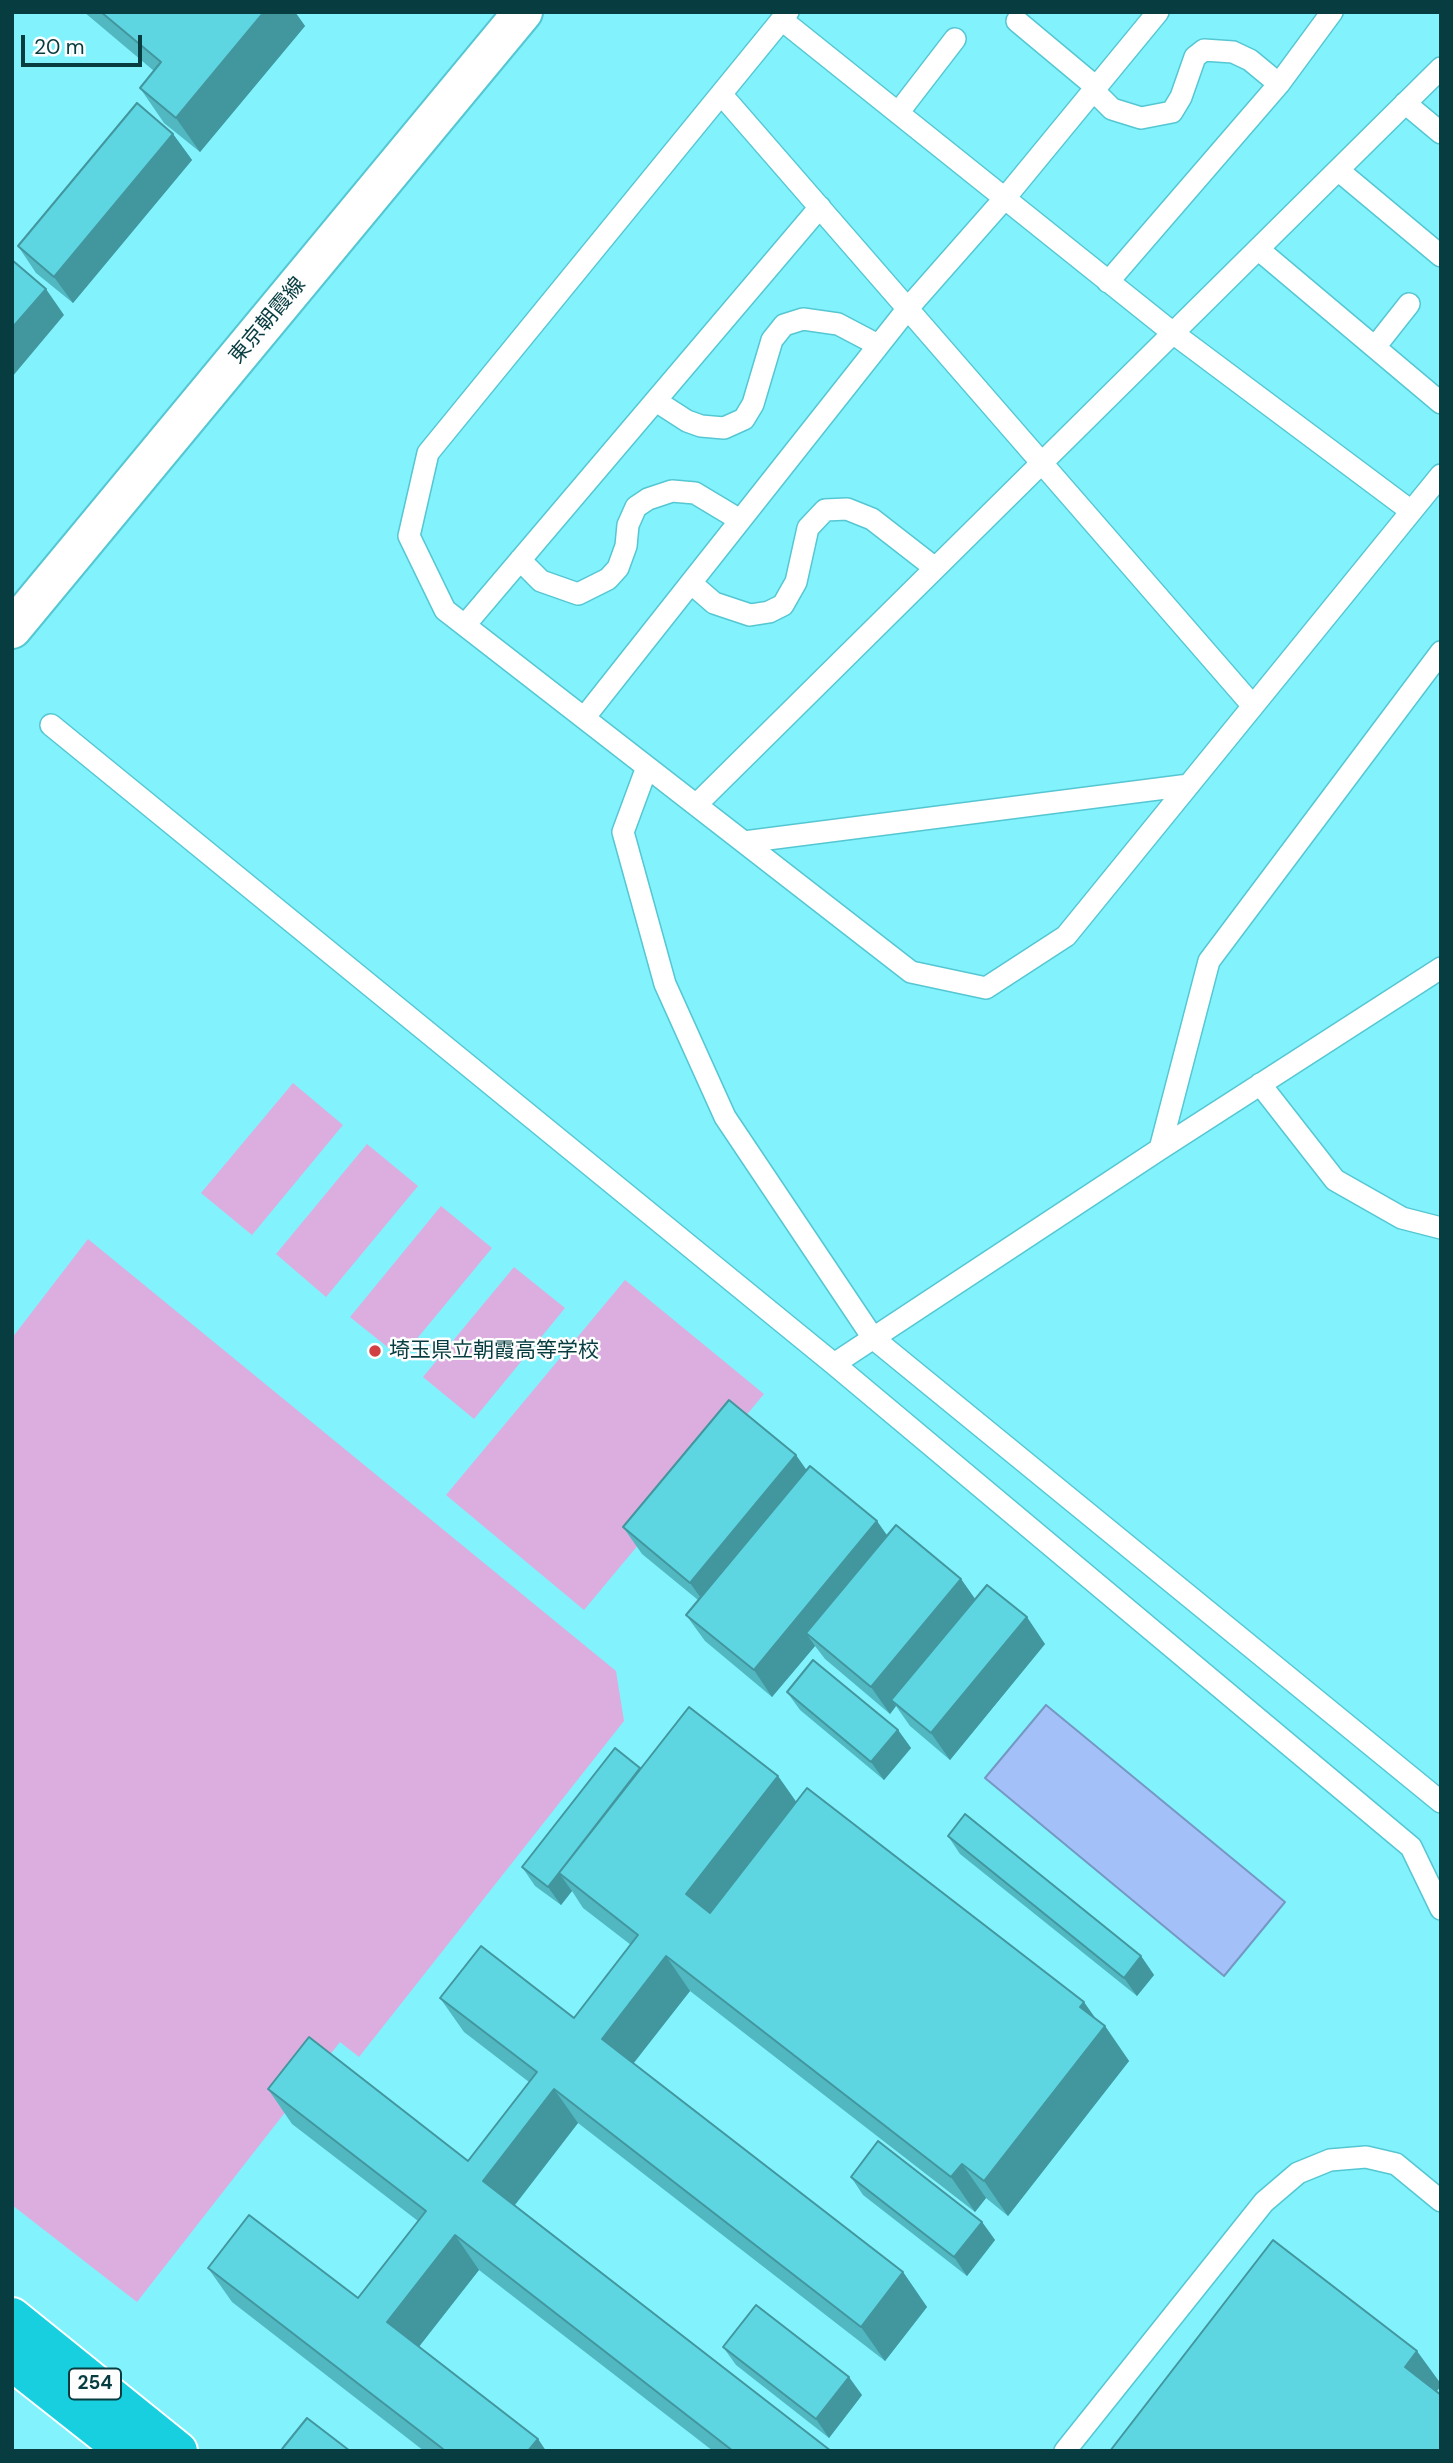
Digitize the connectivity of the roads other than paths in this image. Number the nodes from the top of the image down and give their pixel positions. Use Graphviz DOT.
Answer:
graph roads {
  1 [pos="523,12"];
  2 [pos="1158,12"];
  3 [pos="1332,12"];
  4 [pos="785,16"];
  5 [pos="1017,22"];
  6 [pos="955,39"];
  7 [pos="1441,68"];
  8 [pos="1279,84"];
  9 [pos="1095,89"];
  10 [pos="721,94"];
  11 [pos="1405,103"];
  12 [pos="898,113"];
  13 [pos="1441,133"];
  14 [pos="1338,170"];
  15 [pos="1005,198"];
  16 [pos="820,207"];
  17 [pos="1258,249"];
  18 [pos="1441,256"];
  19 [pos="1108,282"];
  20 [pos="1409,304"];
  21 [pos="909,307"];
  22 [pos="1173,333"];
  23 [pos="878,345"];
  24 [pos="1375,347"];
  25 [pos="656,401"];
  26 [pos="1441,403"];
  27 [pos="1044,461"];
  28 [pos="1441,475"];
  29 [pos="1411,511"];
  30 [pos="740,520"];
  31 [pos="520,560"];
  32 [pos="935,568"];
  33 [pos="691,583"];
  34 [pos="465,625"];
  35 [pos="12,629"];
  36 [pos="1441,652"];
  37 [pos="1253,706"];
  38 [pos="584,718"];
  39 [pos="51,725"];
  40 [pos="647,767"];
  41 [pos="1189,785"];
  42 [pos="696,805"];
  43 [pos="744,842"];
  44 [pos="1441,968"];
  45 [pos="1260,1084"];
  46 [pos="1160,1149"];
  47 [pos="1441,1228"];
  48 [pos="873,1338"];
  49 [pos="834,1364"];
  50 [pos="1441,1802"];
  51 [pos="1441,1909"];
  52 [pos="1441,2200"];
  53 [pos="12,2317"];
  54 [pos="12,2361"];
  55 [pos="126,2451"];
  56 [pos="178,2451"];
  57 [pos="1065,2451"];
  1 -- 35 [label="main road, 東京朝霞線"];
  2 -- 9 [label="lane"];
  3 -- 8 [label="lane"];
  4 -- 10 [label="lane"];
  4 -- 12 [label="lane"];
  5 -- 9 [label="lane"];
  6 -- 12 [label="lane"];
  7 -- 11 [label="lane"];
  8 -- 9 [label="lane"];
  8 -- 19 [label="lane"];
  9 -- 15 [label="lane"];
  10 -- 16 [label="lane"];
  10 -- 34 [label="lane"];
  11 -- 13 [label="lane"];
  11 -- 14 [label="lane"];
  12 -- 15 [label="lane"];
  14 -- 17 [label="lane"];
  14 -- 18 [label="lane"];
  15 -- 19 [label="lane"];
  15 -- 21 [label="lane"];
  16 -- 21 [label="lane"];
  16 -- 25 [label="lane"];
  17 -- 22 [label="lane"];
  17 -- 24 [label="lane"];
  19 -- 22 [label="lane"];
  20 -- 24 [label="lane"];
  21 -- 23 [label="lane"];
  21 -- 27 [label="lane"];
  22 -- 27 [label="lane"];
  22 -- 29 [label="lane"];
  23 -- 25 [label="lane"];
  23 -- 30 [label="lane"];
  24 -- 26 [label="lane"];
  25 -- 31 [label="lane"];
  27 -- 32 [label="lane"];
  27 -- 37 [label="lane"];
  28 -- 29 [label="lane"];
  29 -- 37 [label="lane"];
  30 -- 31 [label="lane"];
  30 -- 33 [label="lane"];
  31 -- 34 [label="lane"];
  32 -- 33 [label="lane"];
  32 -- 42 [label="lane"];
  33 -- 38 [label="lane"];
  34 -- 38 [label="lane"];
  36 -- 46 [label="lane"];
  37 -- 41 [label="lane"];
  38 -- 40 [label="lane"];
  39 -- 49 [label="lane"];
  40 -- 42 [label="lane"];
  40 -- 48 [label="lane"];
  41 -- 43 [label="lane"];
  41 -- 43 [label="lane"];
  42 -- 43 [label="lane"];
  44 -- 45 [label="lane"];
  45 -- 46 [label="lane"];
  45 -- 47 [label="lane"];
  46 -- 48 [label="lane"];
  48 -- 49 [label="lane"];
  48 -- 50 [label="lane"];
  49 -- 51 [label="lane"];
  52 -- 57 [label="lane"];
  53 -- 56 [label="highway, 254"];
  54 -- 55 [label="highway, 254"];
}
